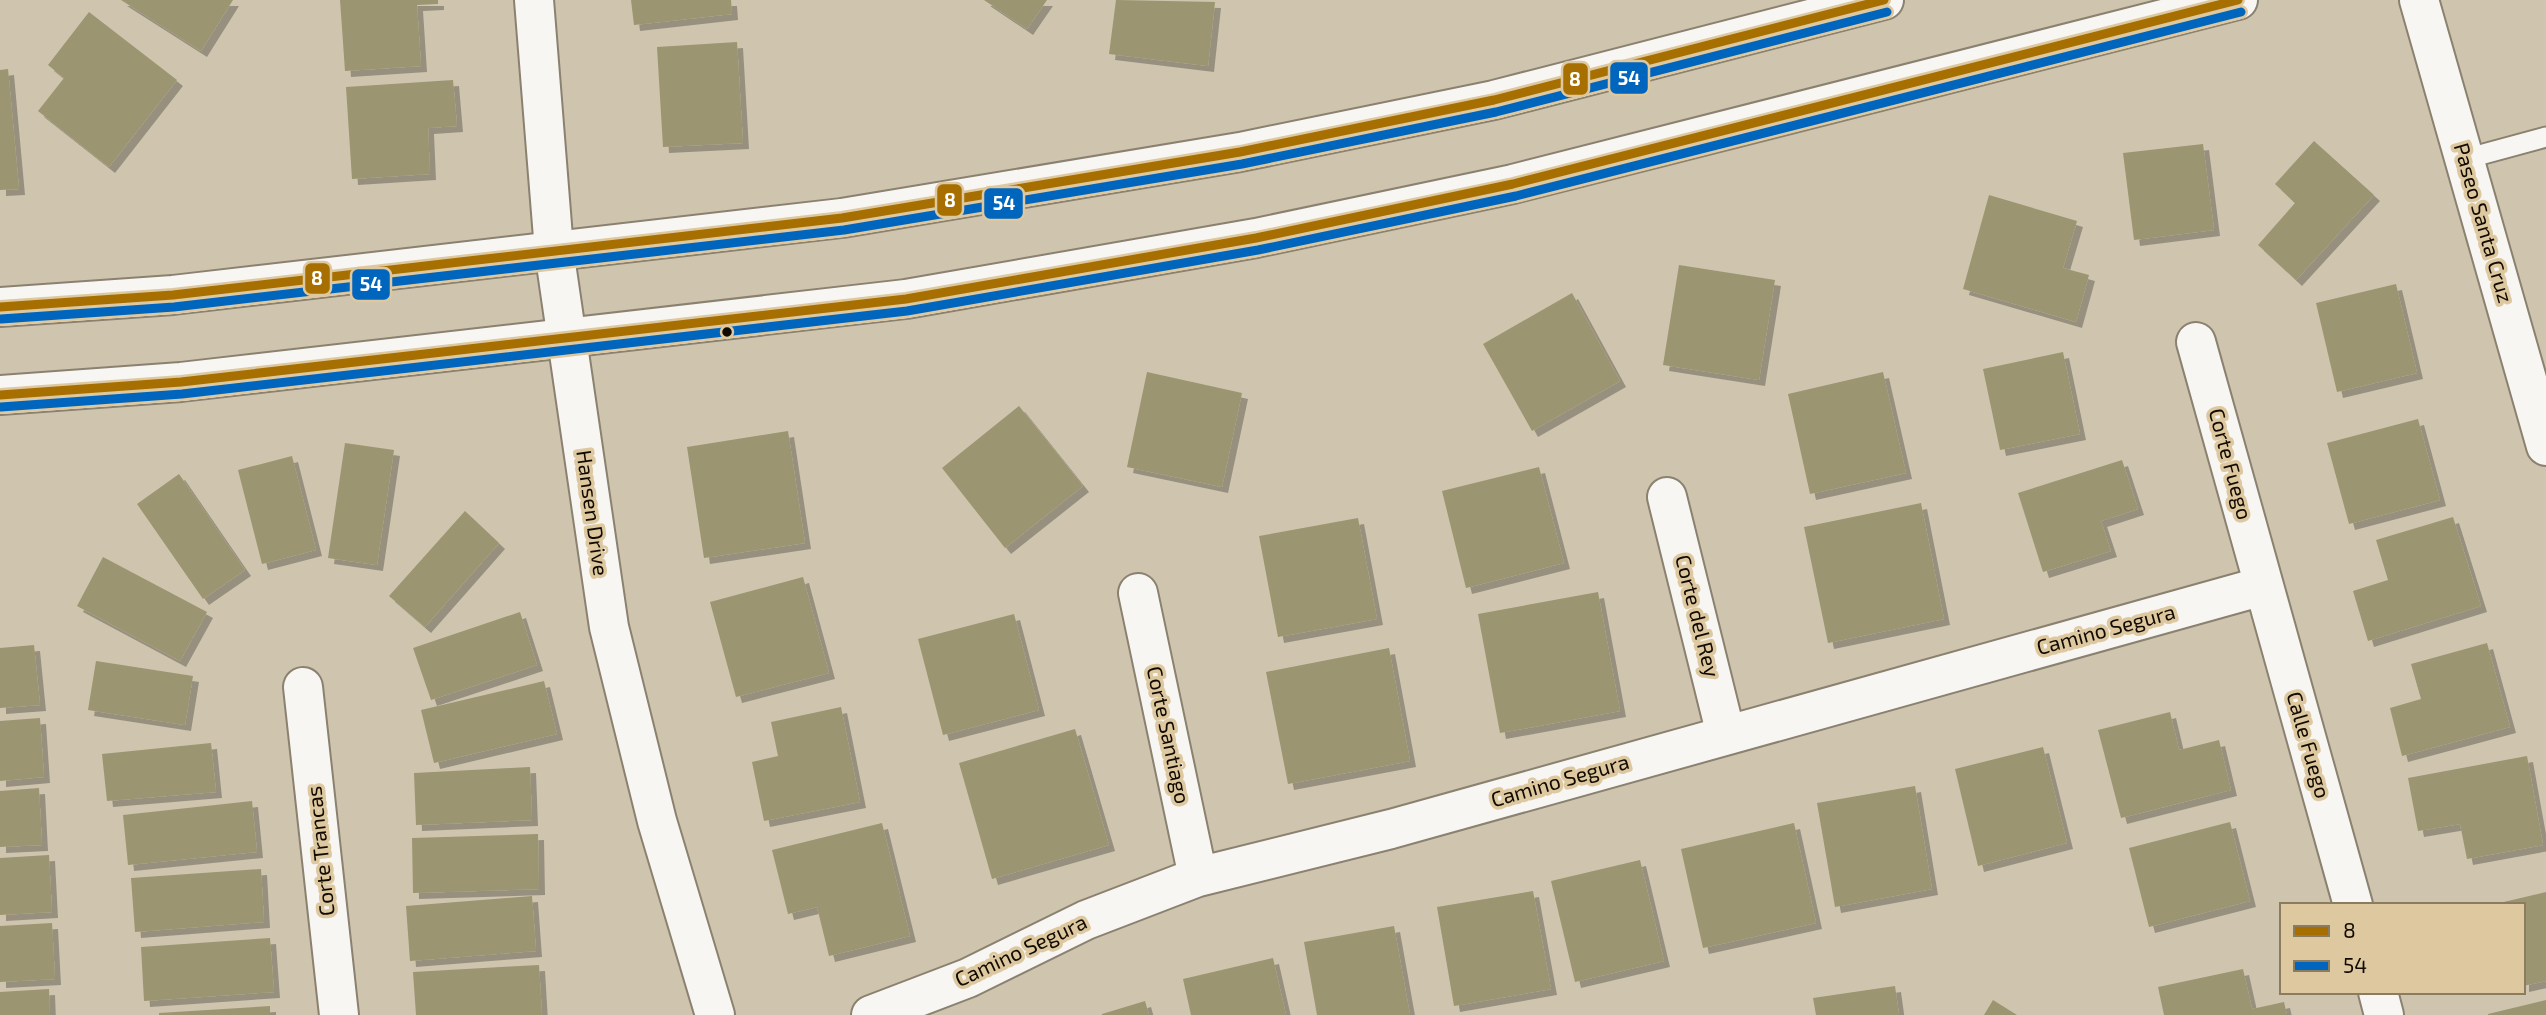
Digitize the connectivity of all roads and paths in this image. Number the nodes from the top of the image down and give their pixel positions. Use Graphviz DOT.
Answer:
graph roads {
  1 [pos="534,0"];
  2 [pos="1884,0"];
  3 [pos="2238,0"];
  4 [pos="2419,0"];
  5 [pos="2546,137"];
  6 [pos="2465,159"];
  7 [pos="554,250"];
  8 [pos="0,307"];
  9 [pos="566,337"];
  10 [pos="2196,342"];
  11 [pos="0,395"];
  12 [pos="2546,446"];
  13 [pos="1667,497"];
  14 [pos="2263,586"];
  15 [pos="1138,593"];
  16 [pos="303,687"];
  17 [pos="1726,735"];
  18 [pos="1198,877"];
  19 [pos="2352,903"];
  20 [pos="2379,994"];
  21 [pos="339,1015"];
  22 [pos="715,1015"];
  23 [pos="871,1015"];
  24 [pos="2384,1015"];
  1 -- 7 [label="street, Hansen Drive"];
  2 -- 7 [label="street"];
  3 -- 9 [label="street"];
  4 -- 6 [label="street, Paseo Santa Cruz"];
  5 -- 6 [label="lane"];
  6 -- 12 [label="street, Paseo Santa Cruz"];
  7 -- 8 [label="street"];
  7 -- 9 [label="street, Hansen Drive"];
  9 -- 11 [label="street"];
  9 -- 22 [label="street, Hansen Drive"];
  10 -- 14 [label="street, Corte Fuego"];
  13 -- 17 [label="street, Corte del Rey"];
  14 -- 17 [label="street, Camino Segura"];
  14 -- 19 [label="street, Calle Fuego"];
  15 -- 18 [label="street, Corte Santiago"];
  16 -- 21 [label="street, Corte Trancas"];
  17 -- 18 [label="street, Camino Segura"];
  18 -- 23 [label="street, Camino Segura"];
  20 -- 24 [label="street"];
}
